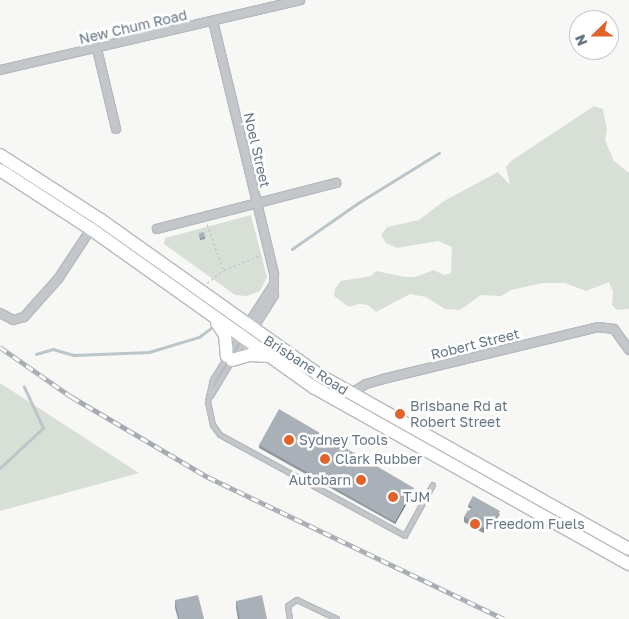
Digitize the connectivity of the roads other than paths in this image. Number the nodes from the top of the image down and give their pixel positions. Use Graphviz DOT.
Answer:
graph roads {
  1 [pos="300,0"];
  2 [pos="213,21"];
  3 [pos="97,49"];
  4 [pos="0,70"];
  5 [pos="116,130"];
  6 [pos="0,155"];
  7 [pos="0,170"];
  8 [pos="336,183"];
  9 [pos="257,205"];
  10 [pos="91,229"];
  11 [pos="157,229"];
  12 [pos="0,313"];
  13 [pos="215,319"];
  14 [pos="246,333"];
  15 [pos="629,350"];
  16 [pos="269,356"];
  17 [pos="230,358"];
  18 [pos="350,394"];
  19 [pos="433,485"];
  20 [pos="629,549"];
  21 [pos="629,564"];
  22 [pos="290,619"];
  23 [pos="337,619"];
  1 -- 2 [label="street, New Chum Road"];
  2 -- 3 [label="street, New Chum Road"];
  2 -- 9 [label="street, Noel Street"];
  3 -- 4 [label="street, New Chum Road"];
  3 -- 5 [label="street"];
  6 -- 14 [label="main road, Brisbane Road"];
  7 -- 10 [label="main road, Brisbane Road"];
  8 -- 9 [label="street"];
  9 -- 11 [label="street"];
  9 -- 14 [label="street, Noel Street"];
  10 -- 12 [label="street"];
  10 -- 13 [label="main road, Brisbane Road"];
  13 -- 14 [label="main road, Brisbane Road"];
  13 -- 17 [label="main road"];
  14 -- 16 [label="main road, Brisbane Road"];
  14 -- 17 [label="lane, Noel Street"];
  14 -- 18 [label="main road, Brisbane Road"];
  15 -- 18 [label="street, Robert Street"];
  16 -- 17 [label="main road"];
  16 -- 21 [label="main road, Brisbane Road"];
  17 -- 19 [label="lane, Noel Street"];
  18 -- 20 [label="main road, Brisbane Road"];
  22 -- 23 [label="lane"];
}
